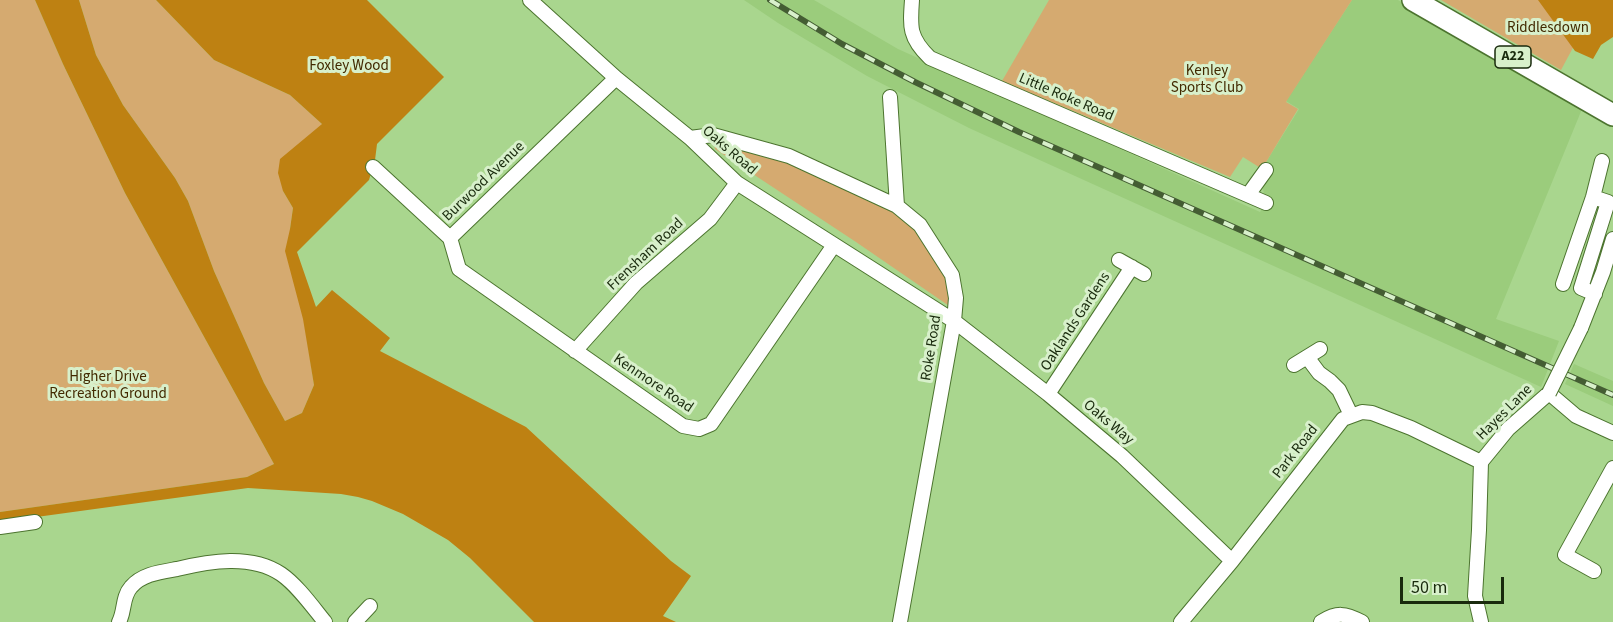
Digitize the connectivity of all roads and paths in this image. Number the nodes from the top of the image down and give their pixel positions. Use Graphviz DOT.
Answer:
graph roads {
  1 [pos="530,0"];
  2 [pos="912,0"];
  3 [pos="1413,0"];
  4 [pos="616,78"];
  5 [pos="890,97"];
  6 [pos="1613,115"];
  7 [pos="690,138"];
  8 [pos="1602,161"];
  9 [pos="373,167"];
  10 [pos="1266,170"];
  11 [pos="737,183"];
  12 [pos="1248,195"];
  13 [pos="1593,197"];
  14 [pos="1266,203"];
  15 [pos="897,206"];
  16 [pos="450,238"];
  17 [pos="1613,239"];
  18 [pos="834,245"];
  19 [pos="1119,260"];
  20 [pos="1608,274"];
  21 [pos="1563,284"];
  22 [pos="1595,294"];
  23 [pos="954,321"];
  24 [pos="1320,349"];
  25 [pos="575,351"];
  26 [pos="1307,357"];
  27 [pos="1294,365"];
  28 [pos="1549,393"];
  29 [pos="1048,394"];
  30 [pos="1351,415"];
  31 [pos="1613,433"];
  32 [pos="1481,462"];
  33 [pos="1613,468"];
  34 [pos="35,522"];
  35 [pos="0,527"];
  36 [pos="1232,561"];
  37 [pos="1594,571"];
  38 [pos="370,606"];
  39 [pos="119,622"];
  40 [pos="325,622"];
  41 [pos="355,622"];
  42 [pos="900,622"];
  43 [pos="1181,622"];
  44 [pos="1321,622"];
  45 [pos="1362,622"];
  46 [pos="1482,622"];
  1 -- 4 [label="street, Oaks Road"];
  2 -- 12 [label="street, Little Roke Road"];
  3 -- 6 [label="highway, A22"];
  4 -- 7 [label="street, Oaks Road"];
  4 -- 16 [label="street, Burwood Avenue"];
  5 -- 15 [label="street"];
  7 -- 11 [label="street, Oaks Road"];
  7 -- 15 [label="street, Roke Road"];
  8 -- 13 [label="street"];
  9 -- 16 [label="street, Burwood Avenue"];
  10 -- 12 [label="street"];
  11 -- 18 [label="street, Oaks Road"];
  11 -- 25 [label="street, Frensham Road"];
  12 -- 14 [label="street, Little Roke Road"];
  13 -- 21 [label="street"];
  13 -- 22 [label="street"];
  15 -- 23 [label="street, Roke Road"];
  16 -- 25 [label="street, Kenmore Road"];
  17 -- 20 [label="street, Hayes Lane"];
  18 -- 23 [label="street, Oaks Road"];
  18 -- 25 [label="street, Kenmore Road"];
  19 -- 29 [label="street, Oaklands Gardens"];
  20 -- 22 [label="street, Hayes Lane"];
  22 -- 28 [label="street, Hayes Lane, bridge"];
  23 -- 29 [label="street, Oaks Way"];
  23 -- 42 [label="street, Roke Road"];
  24 -- 26 [label="street"];
  26 -- 27 [label="street"];
  26 -- 30 [label="street"];
  28 -- 31 [label="street"];
  28 -- 32 [label="street, Hayes Lane"];
  29 -- 36 [label="street, Oaks Way"];
  30 -- 32 [label="street"];
  30 -- 36 [label="street, Park Road"];
  32 -- 46 [label="street, Hayes Lane"];
  33 -- 37 [label="street"];
  34 -- 35 [label="street"];
  36 -- 43 [label="street, Park Road"];
  38 -- 41 [label="street"];
  39 -- 40 [label="street"];
  44 -- 45 [label="street"];
}
